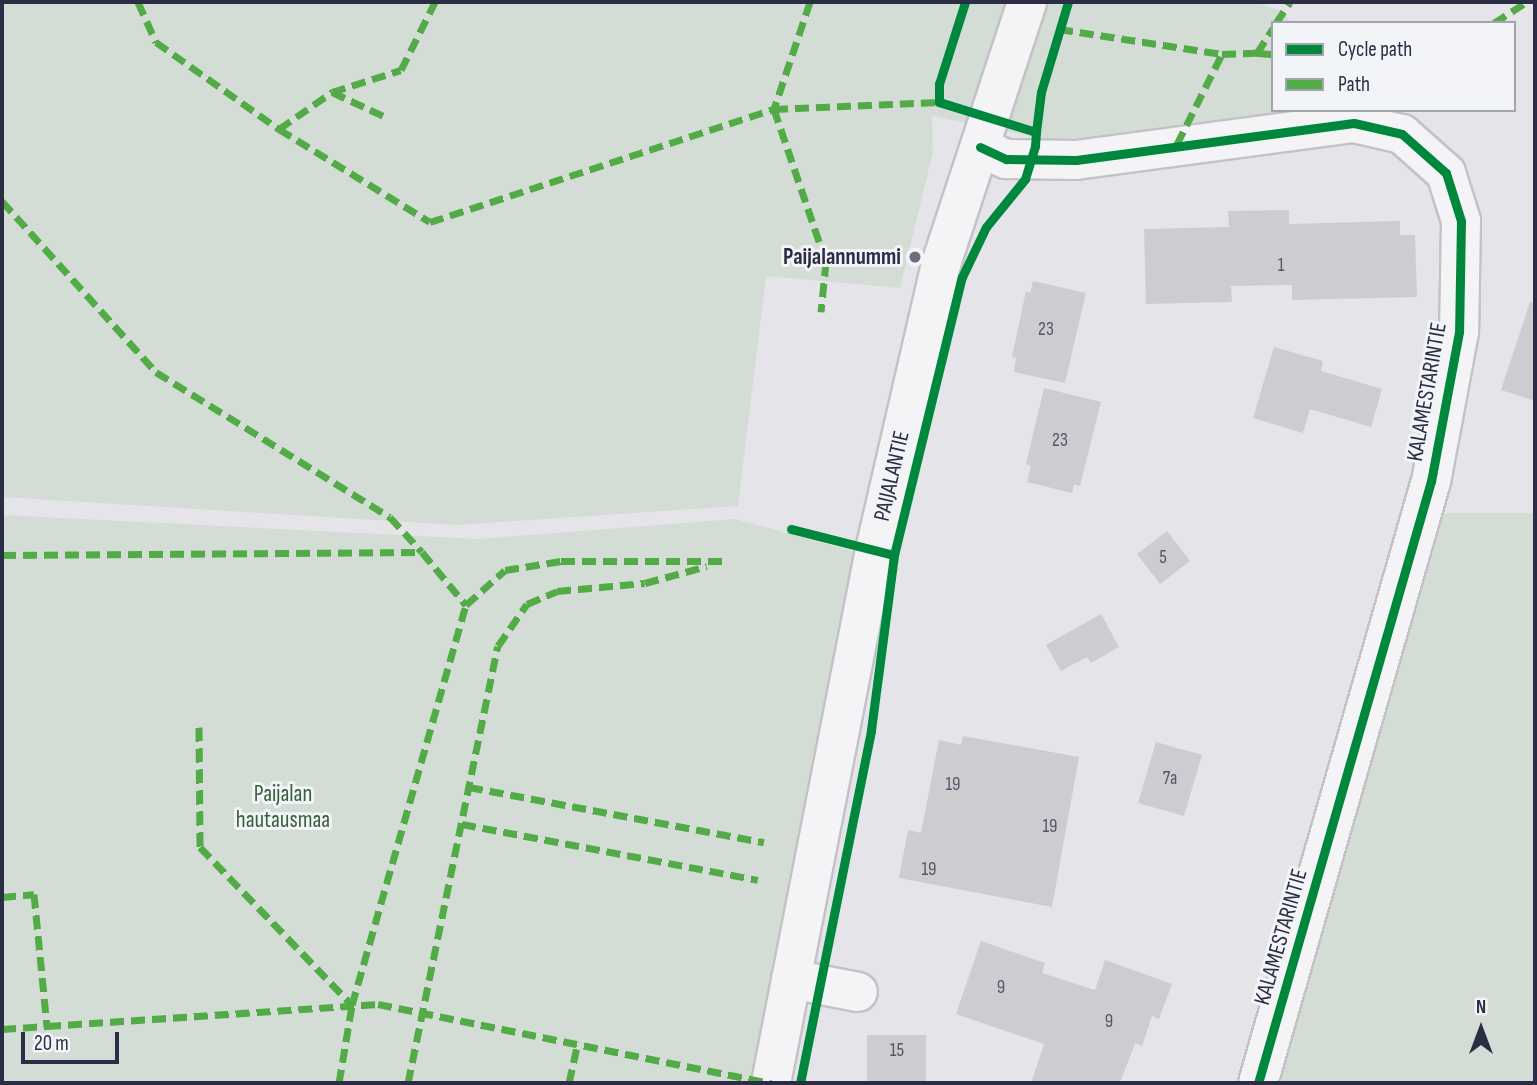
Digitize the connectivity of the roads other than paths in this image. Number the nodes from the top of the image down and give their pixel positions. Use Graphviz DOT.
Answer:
graph roads {
  1 [pos="1027,2"];
  2 [pos="980,147"];
  3 [pos="791,979"];
  4 [pos="858,992"];
  5 [pos="771,1083"];
  6 [pos="1258,1083"];
  1 -- 2 [label="street, PAIJALANTIE"];
  2 -- 3 [label="street, PAIJALANTIE"];
  2 -- 6 [label="street, KALAMESTARINTIE"];
  3 -- 4 [label="street"];
  3 -- 5 [label="street, PAIJALANTIE"];
}
